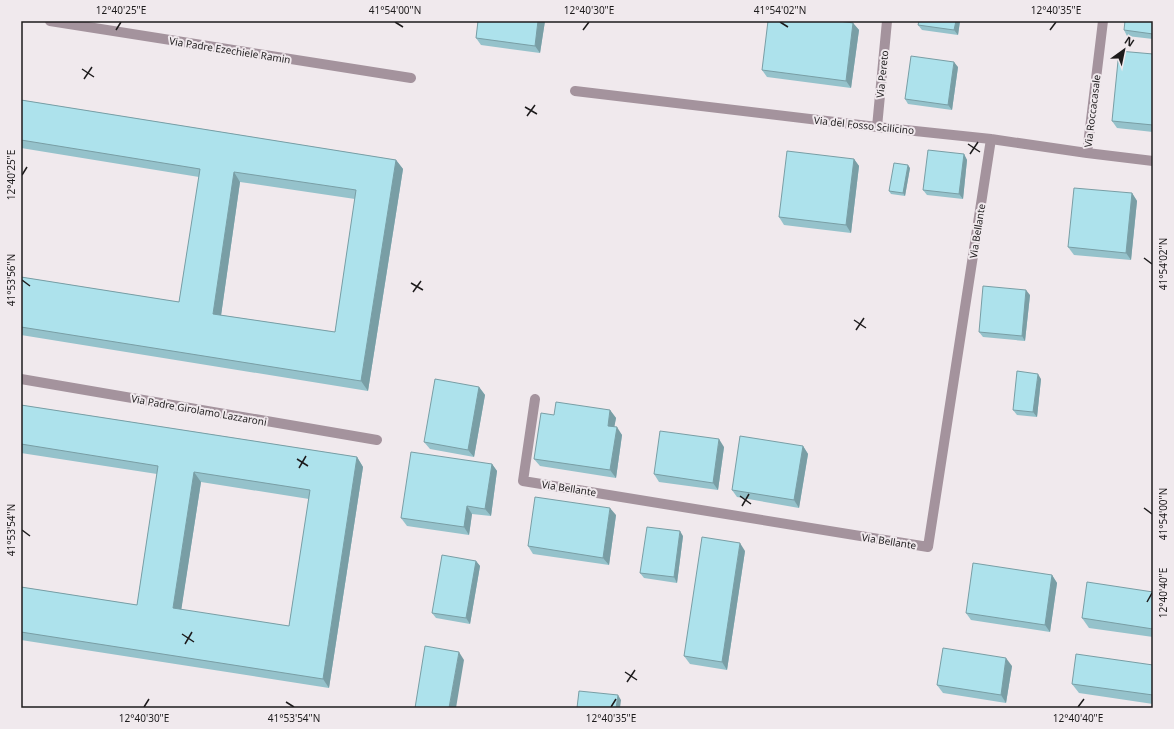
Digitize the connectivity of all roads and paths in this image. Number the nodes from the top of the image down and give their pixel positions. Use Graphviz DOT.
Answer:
graph roads {
  1 [pos="50,21"];
  2 [pos="887,21"];
  3 [pos="1103,21"];
  4 [pos="411,78"];
  5 [pos="575,91"];
  6 [pos="877,127"];
  7 [pos="991,139"];
  8 [pos="1087,153"];
  9 [pos="1153,161"];
  10 [pos="21,379"];
  11 [pos="535,399"];
  12 [pos="378,440"];
  1 -- 4 [label="street, Via Padre Ezechiele Ramin"];
  2 -- 6 [label="street, Via Pereto"];
  3 -- 8 [label="street, Via Roccacasale"];
  5 -- 6 [label="street, Via del Fosso Scilicino"];
  6 -- 7 [label="street, Via del Fosso Scilicino"];
  7 -- 8 [label="street, Via del Fosso Scilicino"];
  7 -- 11 [label="street, Via Bellante"];
  8 -- 9 [label="street, Via del Fosso Scilicino"];
  10 -- 12 [label="street, Via Padre Girolamo Lazzaroni"];
}
